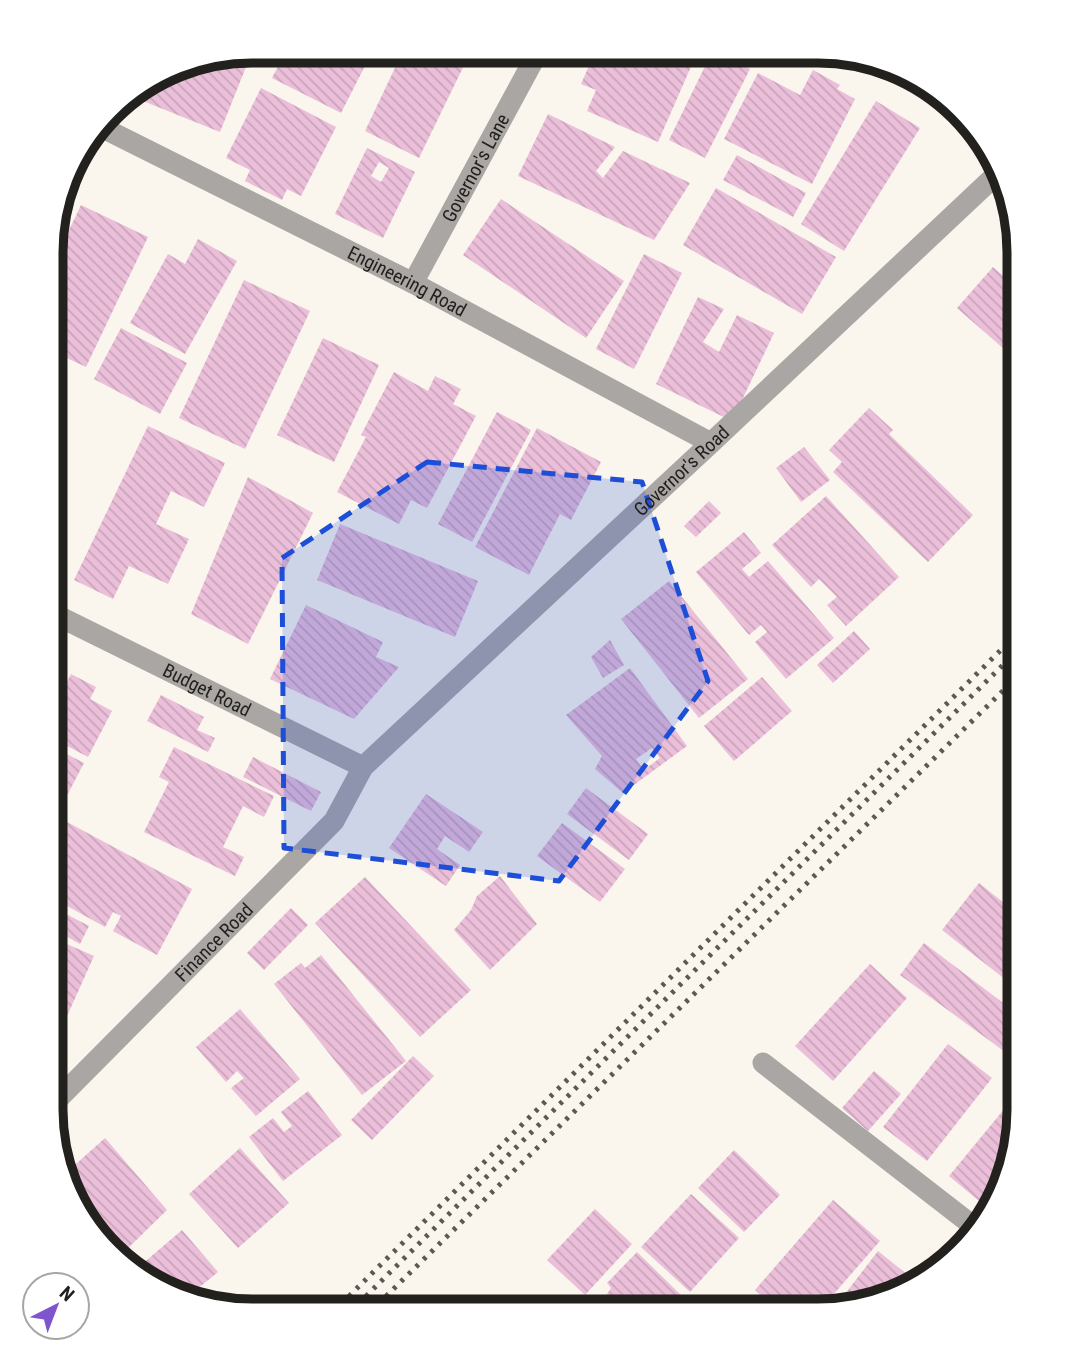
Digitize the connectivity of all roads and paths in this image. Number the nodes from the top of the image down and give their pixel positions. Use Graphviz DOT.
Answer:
graph roads {
  1 [pos="532,63"];
  2 [pos="107,130"];
  3 [pos="992,178"];
  4 [pos="413,283"];
  5 [pos="711,443"];
  6 [pos="63,618"];
  7 [pos="363,767"];
  8 [pos="763,1063"];
  9 [pos="63,1088"];
  10 [pos="969,1223"];
  1 -- 4 [label="street, Governor's Lane"];
  2 -- 4 [label="street, Engineering Road"];
  3 -- 5 [label="street, Governor's Road"];
  4 -- 5 [label="street, Engineering Road"];
  5 -- 7 [label="street, Governor's Road"];
  6 -- 7 [label="street, Budget Road"];
  7 -- 9 [label="street, Finance Road"];
  8 -- 10 [label="street"];
}
